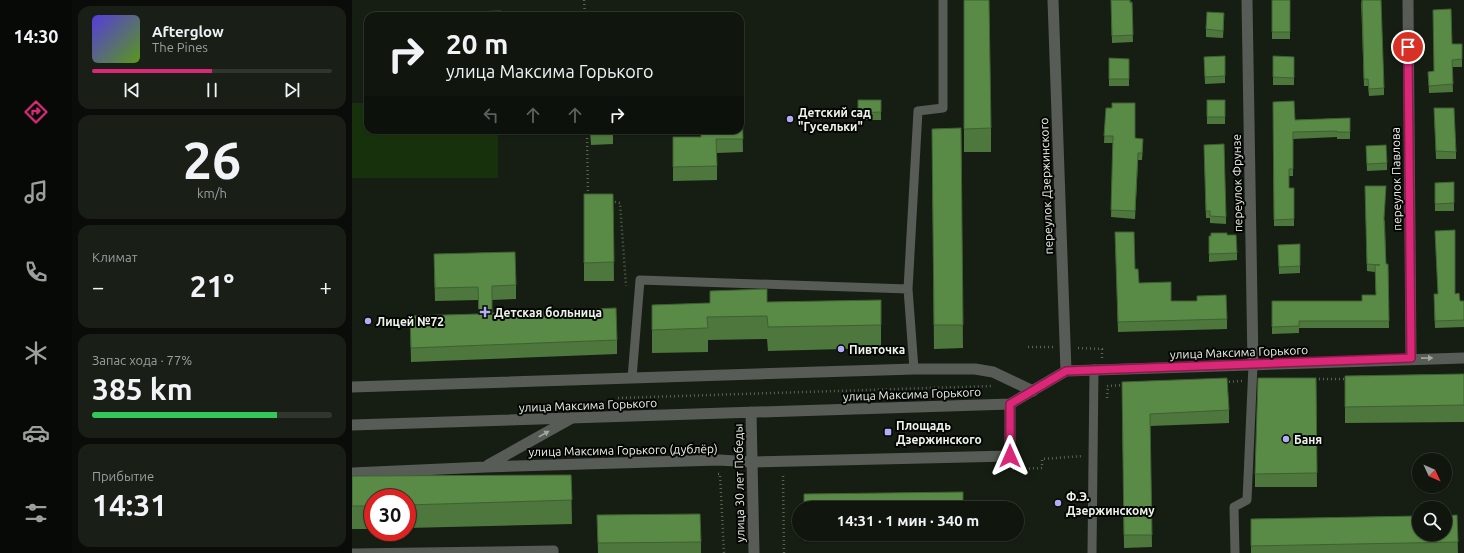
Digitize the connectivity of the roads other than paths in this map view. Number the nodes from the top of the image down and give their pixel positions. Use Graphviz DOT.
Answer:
graph roads {
  1 [pos="944,0"];
  2 [pos="1053,0"];
  3 [pos="1247,0"];
  4 [pos="1408,0"];
  5 [pos="908,289"];
  6 [pos="1411,358"];
  7 [pos="1464,358"];
  8 [pos="1253,365"];
  9 [pos="914,369"];
  10 [pos="1094,369"];
  11 [pos="1066,371"];
  12 [pos="631,378"];
  13 [pos="352,387"];
  14 [pos="1033,391"];
  15 [pos="1010,404"];
  16 [pos="750,412"];
  17 [pos="572,418"];
  18 [pos="352,425"];
  19 [pos="752,462"];
  20 [pos="486,467"];
  21 [pos="352,473"];
  22 [pos="418,552"];
  23 [pos="352,553"];
  24 [pos="554,553"];
  25 [pos="754,553"];
  26 [pos="1092,553"];
  27 [pos="1235,553"];
  1 -- 5 [label="lane"];
  2 -- 11 [label="street, переулок Дзержинского"];
  3 -- 8 [label="street, переулок Фрунзе"];
  4 -- 6 [label="street, переулок Павлова"];
  5 -- 9 [label="lane"];
  5 -- 12 [label="lane"];
  6 -- 7 [label="street, улица Максима Горького, one-way"];
  6 -- 8 [label="street, улица Максима Горького"];
  8 -- 10 [label="street, улица Максима Горького"];
  8 -- 27 [label="lane"];
  9 -- 12 [label="street"];
  9 -- 14 [label="street"];
  10 -- 11 [label="street, улица Максима Горького"];
  10 -- 26 [label="lane"];
  11 -- 14 [label="street, улица Максима Горького"];
  12 -- 13 [label="street"];
  14 -- 15 [label="street, улица Максима Горького"];
  15 -- 16 [label="street, улица Максима Горького"];
  15 -- 19 [label="street, улица Максима Горького (дублёр)"];
  16 -- 17 [label="street, улица Максима Горького"];
  16 -- 19 [label="street, улица 30 лет Победы"];
  17 -- 18 [label="street, улица Максима Горького"];
  20 -- 17 [label="street, one-way"];
  19 -- 20 [label="street, улица Максима Горького (дублёр)"];
  19 -- 25 [label="street, улица 30 лет Победы"];
  20 -- 21 [label="street, улица Максима Горького (дублёр)"];
  22 -- 23 [label="lane"];
  22 -- 24 [label="lane"];
}
